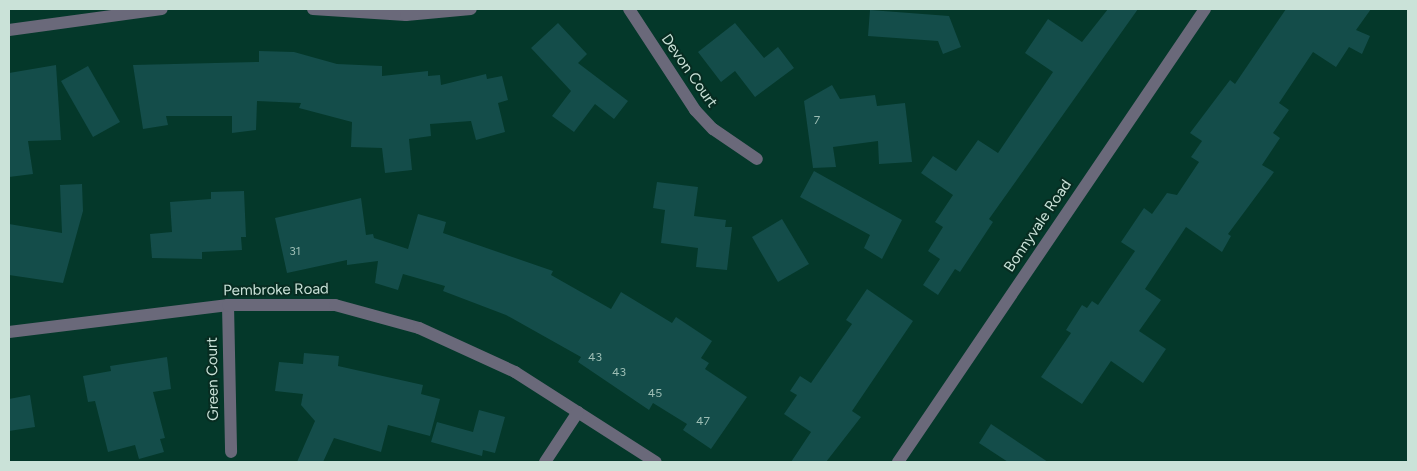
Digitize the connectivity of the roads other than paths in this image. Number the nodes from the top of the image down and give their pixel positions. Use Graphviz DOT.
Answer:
graph roads {
  1 [pos="162,9"];
  2 [pos="313,9"];
  3 [pos="471,9"];
  4 [pos="629,9"];
  5 [pos="1205,9"];
  6 [pos="9,30"];
  7 [pos="757,159"];
  8 [pos="228,305"];
  9 [pos="9,332"];
  10 [pos="578,412"];
  11 [pos="231,452"];
  12 [pos="545,462"];
  13 [pos="656,462"];
  14 [pos="898,462"];
  1 -- 6 [label="street"];
  2 -- 3 [label="street"];
  4 -- 7 [label="street, Devon Court"];
  5 -- 14 [label="street, Bonnyvale Road"];
  8 -- 9 [label="street, Pembroke Road"];
  8 -- 10 [label="street, Pembroke Road"];
  8 -- 11 [label="street, Green Court"];
  10 -- 12 [label="street"];
  10 -- 13 [label="street, Pembroke Road"];
}
